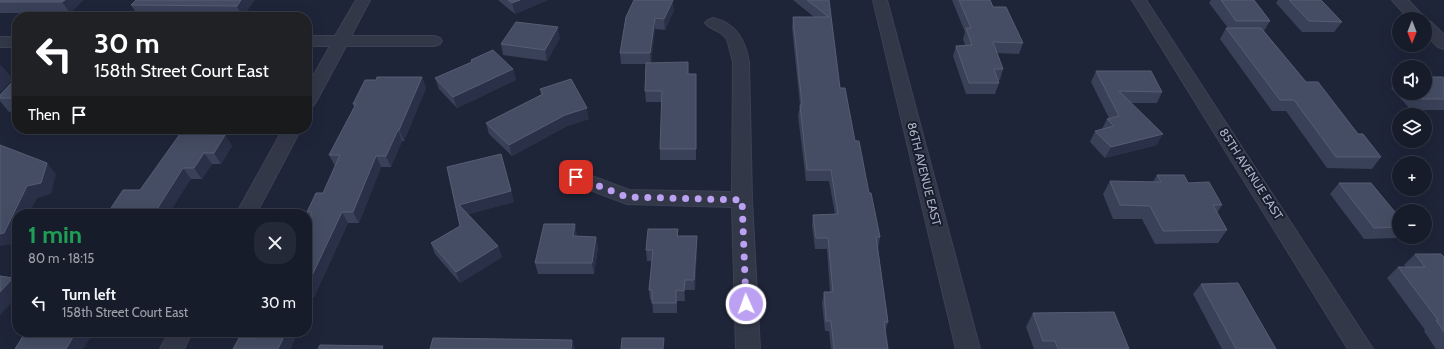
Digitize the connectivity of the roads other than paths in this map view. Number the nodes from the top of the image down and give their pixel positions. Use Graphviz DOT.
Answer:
graph roads {
  1 [pos="363,0"];
  2 [pos="880,0"];
  3 [pos="1139,0"];
  4 [pos="1399,0"];
  5 [pos="1411,12"];
  6 [pos="713,23"];
  7 [pos="1432,32"];
  8 [pos="434,40"];
  9 [pos="312,41"];
  10 [pos="341,41"];
  11 [pos="0,42"];
  12 [pos="12,42"];
  13 [pos="1444,44"];
  14 [pos="312,93"];
  15 [pos="289,134"];
  16 [pos="576,177"];
  17 [pos="742,200"];
  18 [pos="249,209"];
  19 [pos="178,337"];
  20 [pos="172,349"];
  21 [pos="748,349"];
  22 [pos="968,349"];
  23 [pos="1361,349"];
  1 -- 10 [label="street"];
  2 -- 22 [label="street, 86TH AVENUE EAST"];
  3 -- 23 [label="street, 85TH AVENUE EAST"];
  4 -- 5 [label="street"];
  6 -- 17 [label="street"];
  7 -- 13 [label="street"];
  8 -- 10 [label="street"];
  9 -- 10 [label="street"];
  10 -- 14 [label="street"];
  11 -- 12 [label="street"];
  15 -- 18 [label="street"];
  16 -- 17 [label="street"];
  17 -- 21 [label="street"];
  19 -- 20 [label="street"];
}
